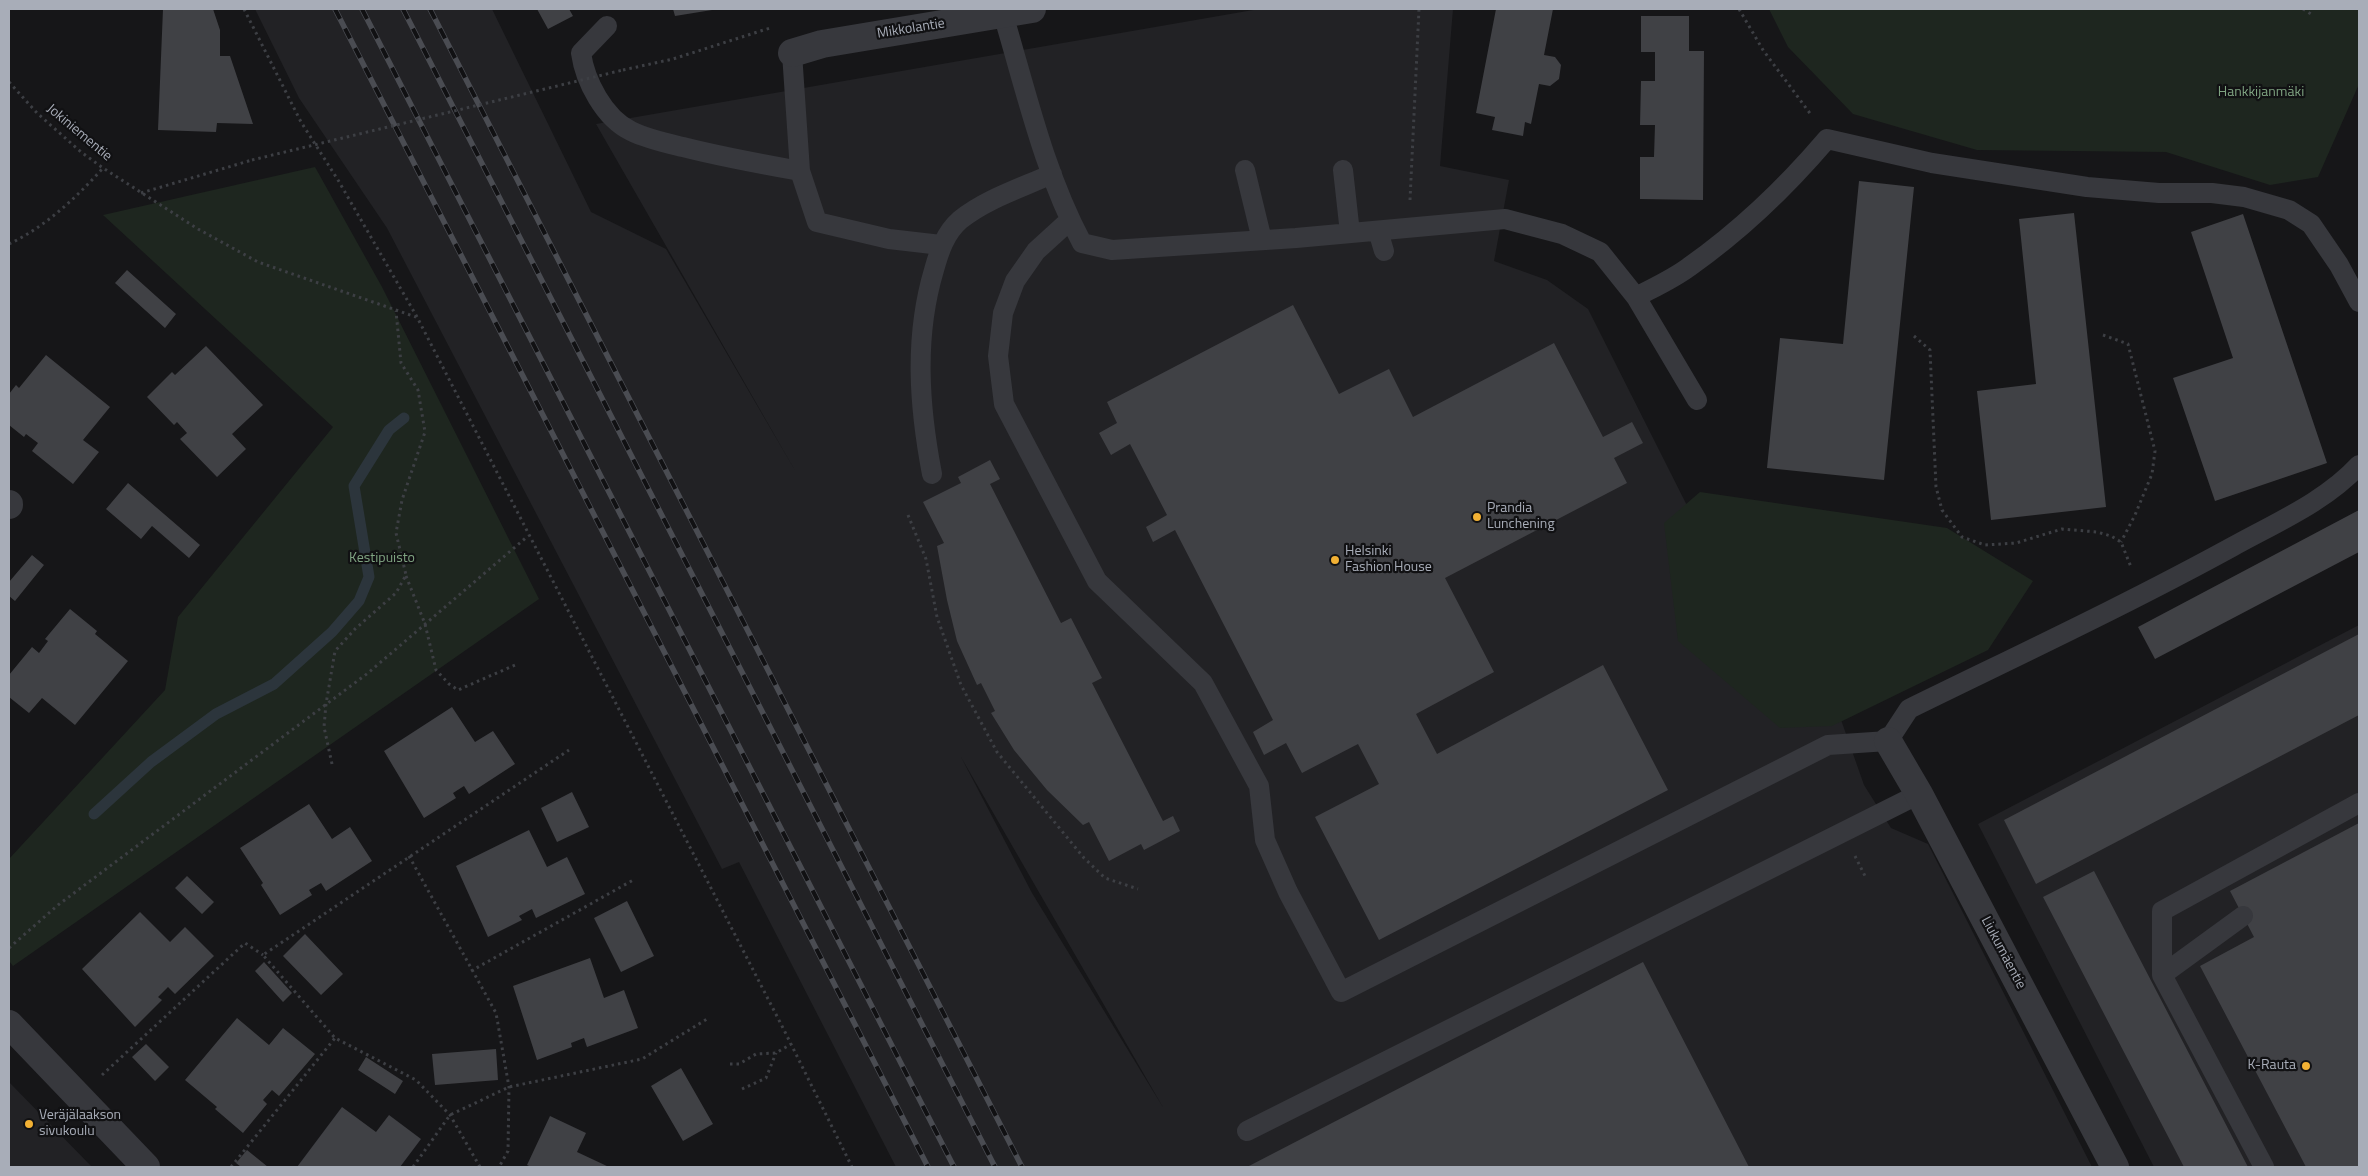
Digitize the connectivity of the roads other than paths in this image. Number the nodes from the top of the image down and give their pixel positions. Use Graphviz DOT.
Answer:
graph roads {
  1 [pos="1032,9"];
  2 [pos="1003,14"];
  3 [pos="607,26"];
  4 [pos="792,53"];
  5 [pos="1245,170"];
  6 [pos="1343,170"];
  7 [pos="800,171"];
  8 [pos="1052,174"];
  9 [pos="1070,220"];
  10 [pos="1378,231"];
  11 [pos="1350,233"];
  12 [pos="1262,240"];
  13 [pos="941,245"];
  14 [pos="1384,251"];
  15 [pos="1636,297"];
  16 [pos="2359,302"];
  17 [pos="1697,400"];
  18 [pos="2359,465"];
  19 [pos="932,474"];
  20 [pos="1888,741"];
  21 [pos="1919,794"];
  22 [pos="2359,804"];
  23 [pos="2243,916"];
  24 [pos="2162,975"];
  25 [pos="9,1024"];
  26 [pos="1247,1131"];
  27 [pos="146,1167"];
  28 [pos="2115,1167"];
  29 [pos="2264,1167"];
  1 -- 2 [label="street, Mikkolantie"];
  2 -- 4 [label="street, Mikkolantie"];
  2 -- 8 [label="lane"];
  3 -- 7 [label="lane"];
  4 -- 7 [label="lane"];
  5 -- 12 [label="lane"];
  6 -- 11 [label="lane"];
  7 -- 13 [label="lane"];
  8 -- 9 [label="lane"];
  8 -- 13 [label="lane"];
  9 -- 12 [label="lane"];
  9 -- 20 [label="lane"];
  10 -- 11 [label="lane"];
  10 -- 14 [label="lane"];
  10 -- 15 [label="lane"];
  11 -- 12 [label="lane"];
  13 -- 19 [label="lane"];
  15 -- 16 [label="lane"];
  15 -- 17 [label="lane"];
  18 -- 20 [label="lane"];
  20 -- 21 [label="street, Liukumäentie"];
  21 -- 26 [label="lane"];
  21 -- 28 [label="street, Liukumäentie"];
  22 -- 24 [label="lane"];
  23 -- 24 [label="lane"];
  24 -- 29 [label="lane"];
  25 -- 27 [label="street"];
}
